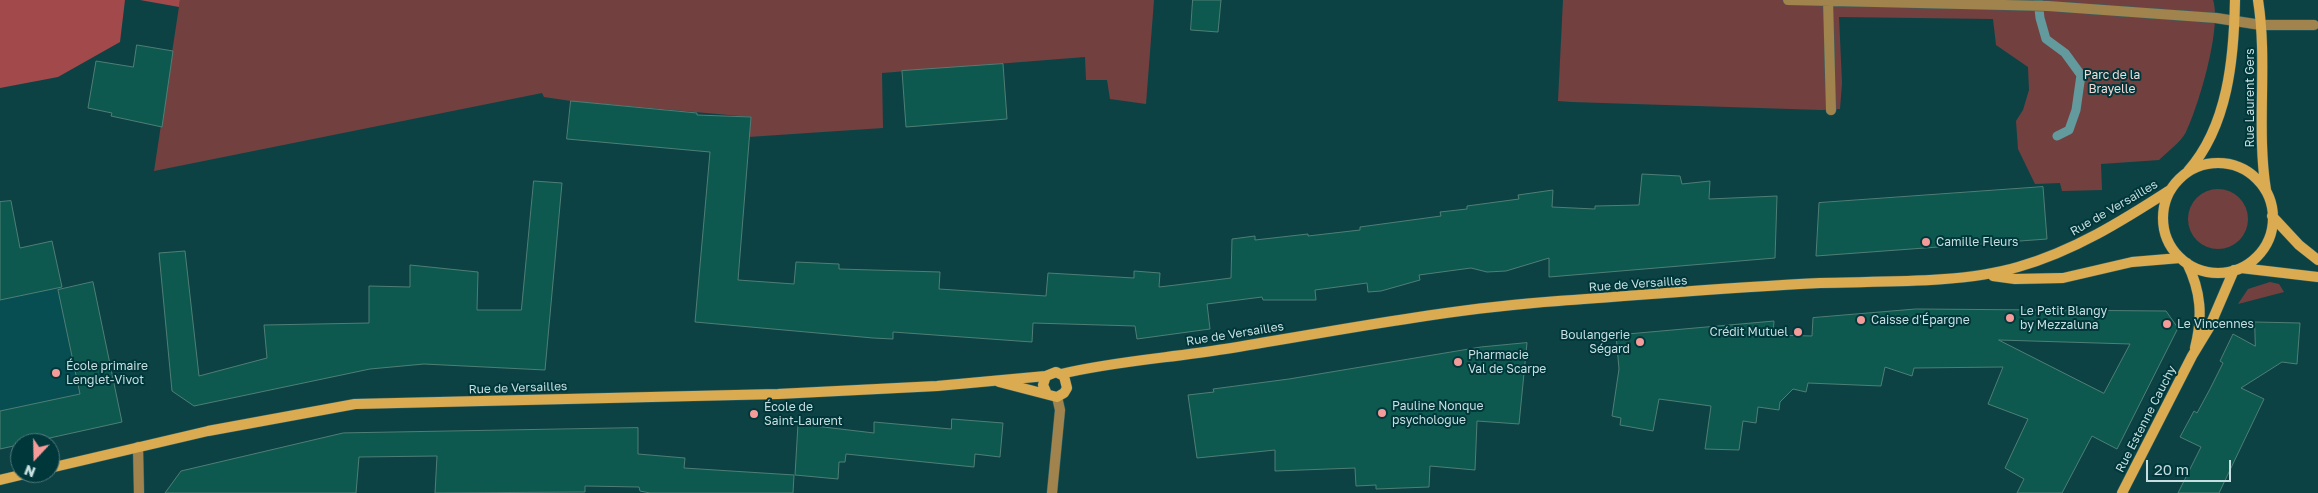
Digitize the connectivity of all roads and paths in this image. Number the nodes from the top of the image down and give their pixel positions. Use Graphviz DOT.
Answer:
graph roads {
  1 [pos="1788,0"];
  2 [pos="1828,0"];
  3 [pos="2235,0"];
  4 [pos="2258,0"];
  5 [pos="2234,21"];
  6 [pos="2261,25"];
  7 [pos="2314,25"];
  8 [pos="1831,110"];
  9 [pos="2185,174"];
  10 [pos="2170,190"];
  11 [pos="2267,196"];
  12 [pos="2272,216"];
  13 [pos="2183,260"];
  14 [pos="2318,260"];
  15 [pos="2238,269"];
  16 [pos="1984,275"];
  17 [pos="2318,277"];
  18 [pos="2192,356"];
  19 [pos="1091,368"];
  20 [pos="1061,374"];
  21 [pos="1046,376"];
  22 [pos="993,380"];
  23 [pos="1068,385"];
  24 [pos="1052,396"];
  25 [pos="138,447"];
  26 [pos="60,466"];
  27 [pos="139,493"];
  28 [pos="1052,493"];
  29 [pos="2122,493"];
  1 -- 2 [label="street"];
  2 -- 5 [label="street"];
  2 -- 8 [label="street"];
  3 -- 5 [label="street, Rue Laurent Gers"];
  4 -- 6 [label="street, Rue Laurent Gers"];
  5 -- 6 [label="street"];
  5 -- 9 [label="street, Rue Laurent Gers"];
  6 -- 7 [label="street"];
  6 -- 11 [label="street, Rue Laurent Gers"];
  9 -- 10 [label="street"];
  9 -- 11 [label="street"];
  10 -- 13 [label="street"];
  10 -- 16 [label="street, Rue de Versailles"];
  11 -- 12 [label="street"];
  12 -- 14 [label="street"];
  12 -- 15 [label="street"];
  13 -- 15 [label="street"];
  13 -- 16 [label="street"];
  13 -- 18 [label="street, Rue Estenne Cauchy"];
  15 -- 17 [label="street"];
  15 -- 18 [label="street, Rue Estenne Cauchy"];
  16 -- 19 [label="street, Rue de Versailles"];
  18 -- 29 [label="street, Rue Estenne Cauchy"];
  19 -- 20 [label="street, Rue de Versailles"];
  19 -- 23 [label="street, Rue de Versailles"];
  20 -- 21 [label="street"];
  20 -- 23 [label="street"];
  21 -- 22 [label="street, Rue de Versailles"];
  21 -- 24 [label="street"];
  22 -- 24 [label="street, Rue de Versailles"];
  22 -- 25 [label="street, Rue de Versailles"];
  23 -- 24 [label="street"];
  24 -- 28 [label="street"];
  25 -- 26 [label="street, Rue de Versailles"];
  25 -- 27 [label="street"];
}
